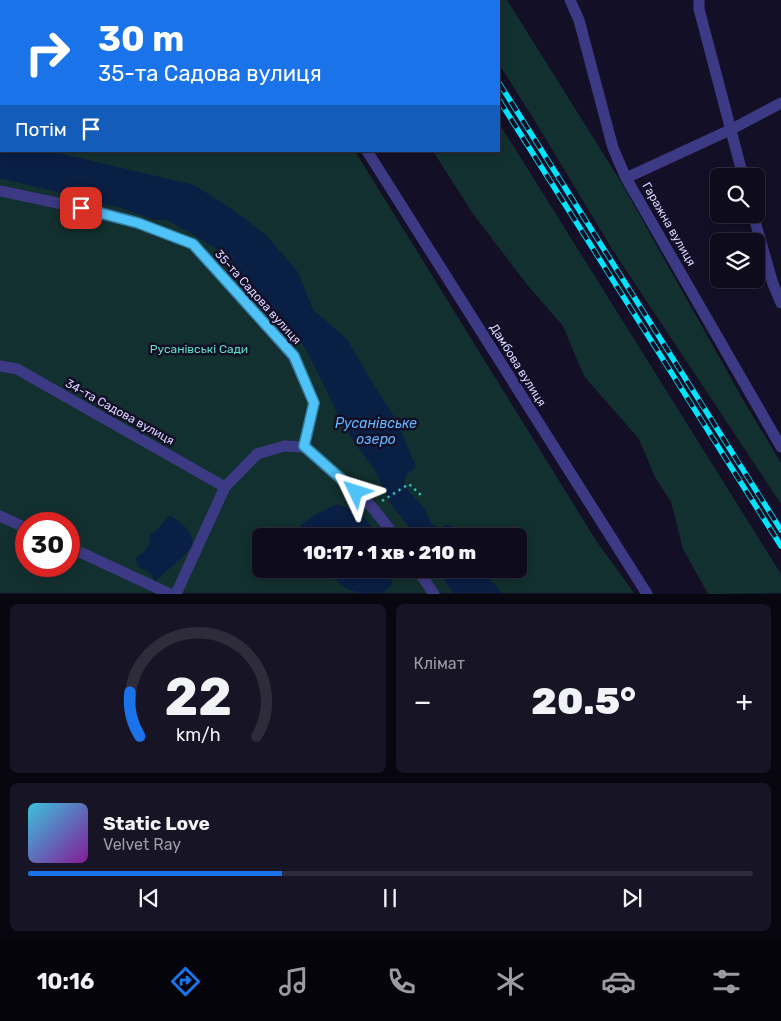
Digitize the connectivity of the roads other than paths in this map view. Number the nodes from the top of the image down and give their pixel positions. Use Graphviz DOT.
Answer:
graph roads {
  1 [pos="570,0"];
  2 [pos="699,0"];
  3 [pos="781,103"];
  4 [pos="730,130"];
  5 [pos="368,152"];
  6 [pos="741,168"];
  7 [pos="626,178"];
  8 [pos="0,191"];
  9 [pos="756,223"];
  10 [pos="777,282"];
  11 [pos="781,303"];
  12 [pos="0,366"];
  13 [pos="304,446"];
  14 [pos="781,447"];
  15 [pos="225,486"];
  16 [pos="0,516"];
  17 [pos="15,523"];
  18 [pos="389,528"];
  19 [pos="80,552"];
  20 [pos="423,578"];
  21 [pos="170,594"];
  22 [pos="176,594"];
  23 [pos="434,594"];
  24 [pos="647,594"];
  1 -- 7 [label="street, Гаражна вулиця"];
  2 -- 4 [label="street"];
  3 -- 4 [label="street"];
  4 -- 6 [label="street"];
  4 -- 7 [label="street"];
  5 -- 24 [label="street, Дамбова вулиця"];
  7 -- 14 [label="street, Гаражна вулиця"];
  8 -- 13 [label="street, 35-та Садова вулиця"];
  9 -- 10 [label="street"];
  10 -- 11 [label="street"];
  12 -- 15 [label="street, 34-та Садова вулиця"];
  13 -- 15 [label="street"];
  13 -- 18 [label="street"];
  15 -- 22 [label="street"];
  16 -- 17 [label="street"];
  19 -- 21 [label="street"];
  20 -- 23 [label="street"];
}
